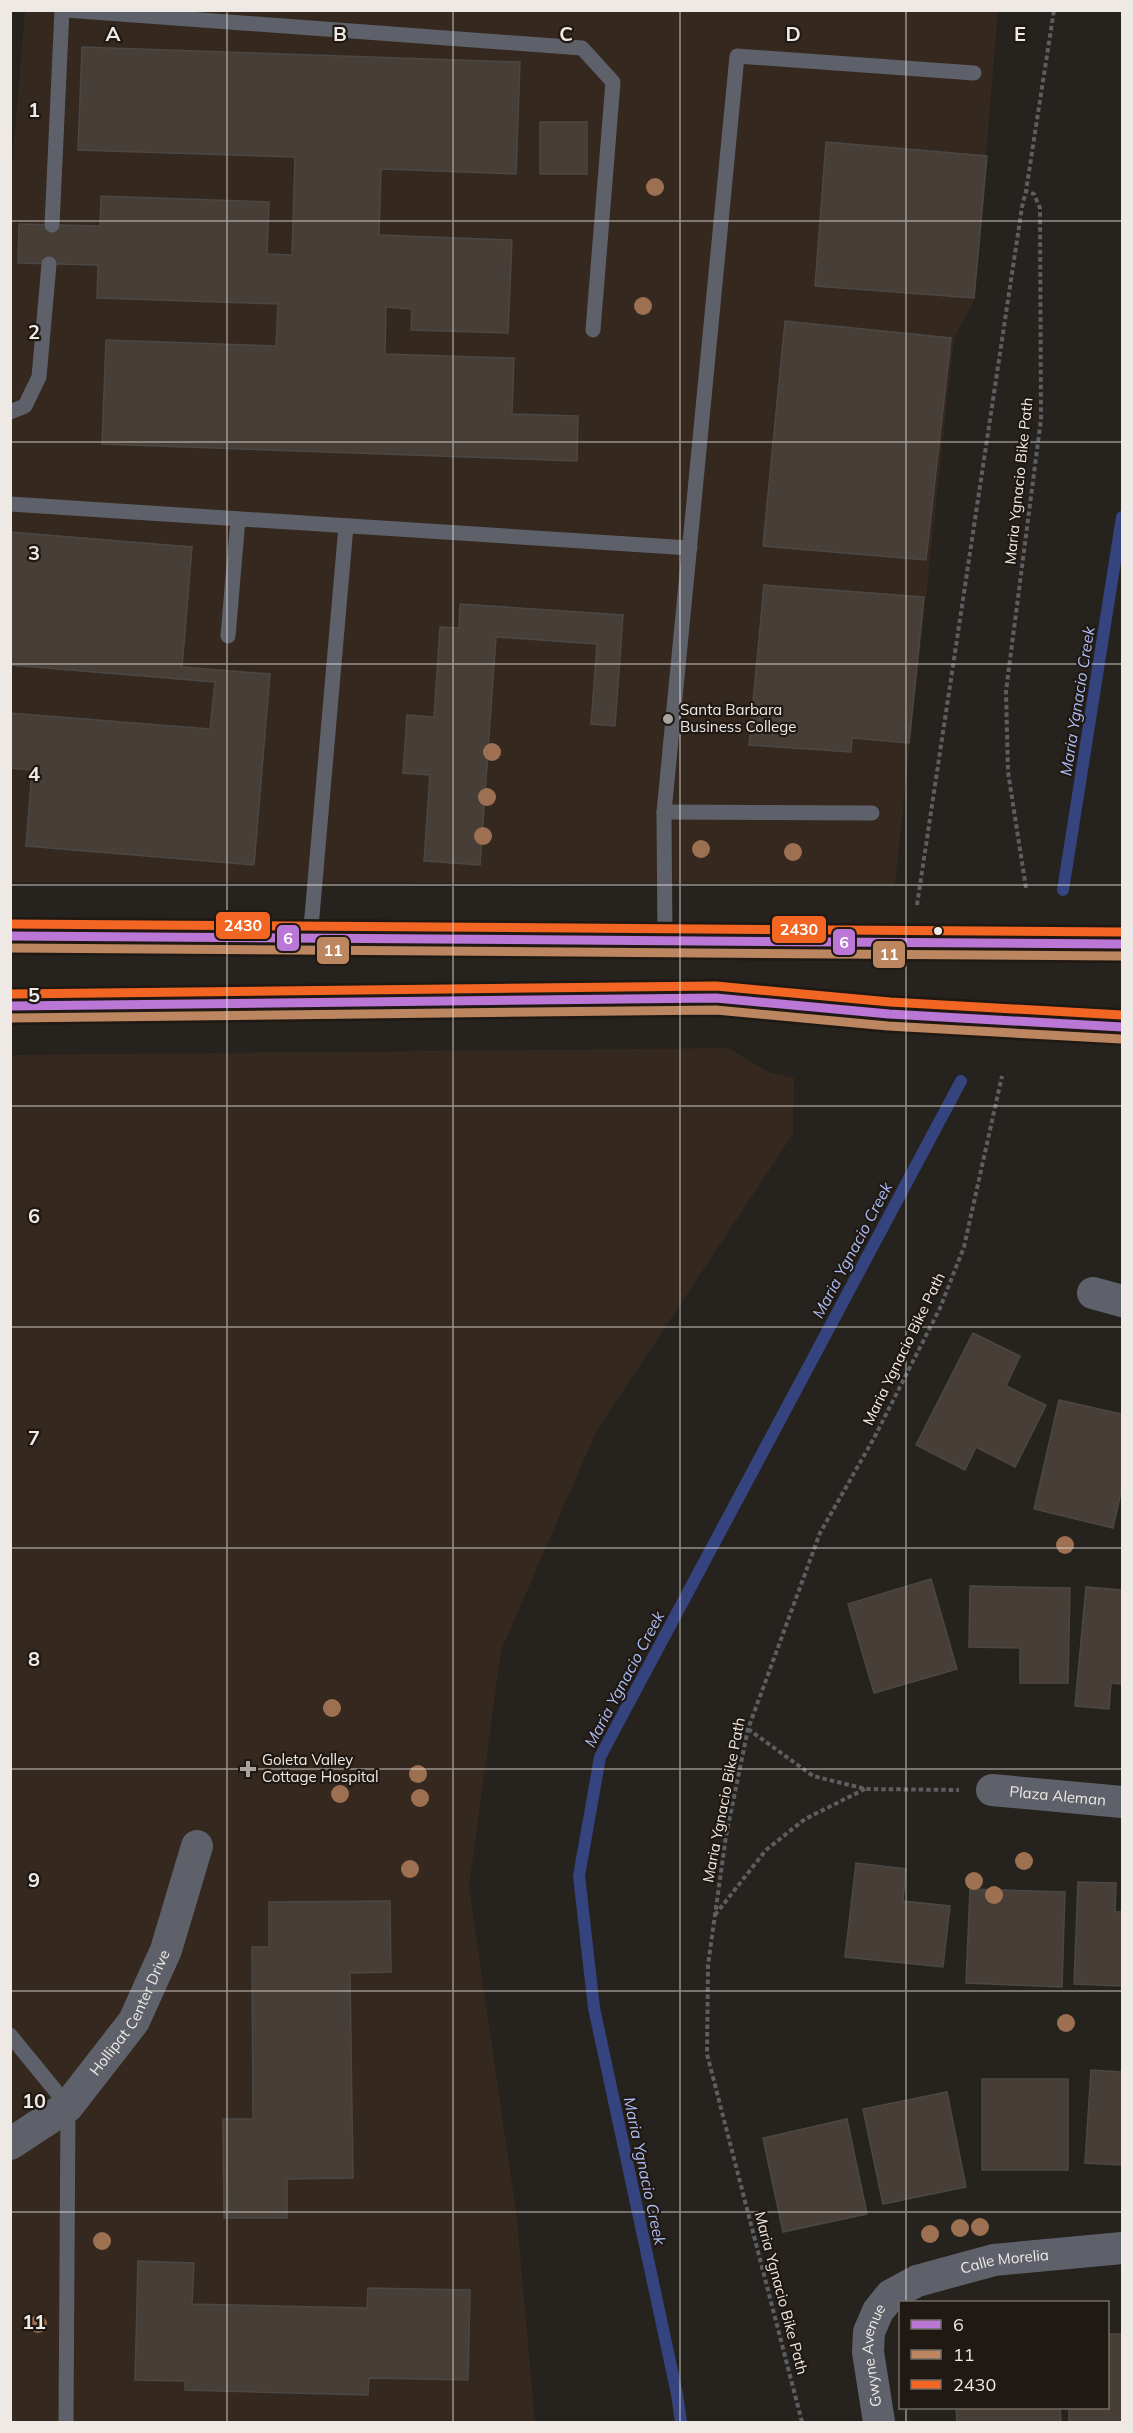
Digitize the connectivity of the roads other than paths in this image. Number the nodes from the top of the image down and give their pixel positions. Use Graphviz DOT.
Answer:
graph roads {
  1 [pos="64,10"];
  2 [pos="974,73"];
  3 [pos="52,225"];
  4 [pos="49,264"];
  5 [pos="594,330"];
  6 [pos="10,412"];
  7 [pos="10,504"];
  8 [pos="238,519"];
  9 [pos="346,526"];
  10 [pos="690,548"];
  11 [pos="228,636"];
  12 [pos="664,812"];
  13 [pos="872,813"];
  14 [pos="10,936"];
  15 [pos="310,939"];
  16 [pos="665,941"];
  17 [pos="1115,944"];
  18 [pos="10,1006"];
  19 [pos="1122,1027"];
  20 [pos="1093,1293"];
  21 [pos="1122,1301"];
  22 [pos="992,1790"];
  23 [pos="1122,1802"];
  24 [pos="197,1846"];
  25 [pos="10,2035"];
  26 [pos="68,2106"];
  27 [pos="10,2144"];
  28 [pos="1122,2248"];
  29 [pos="891,2295"];
  30 [pos="66,2422"];
  31 [pos="879,2422"];
  1 -- 3 [label="lane"];
  1 -- 5 [label="lane"];
  2 -- 10 [label="lane"];
  4 -- 6 [label="lane"];
  7 -- 8 [label="lane"];
  8 -- 9 [label="lane"];
  8 -- 11 [label="lane"];
  9 -- 10 [label="lane"];
  9 -- 15 [label="lane"];
  10 -- 12 [label="lane"];
  12 -- 13 [label="lane"];
  12 -- 16 [label="lane"];
  14 -- 15 [label="main road"];
  15 -- 16 [label="main road"];
  16 -- 17 [label="main road"];
  18 -- 19 [label="main road"];
  20 -- 21 [label="street"];
  22 -- 23 [label="street, Plaza Aleman"];
  24 -- 26 [label="street, Hollipat Center Drive"];
  25 -- 26 [label="lane"];
  26 -- 27 [label="street, Hollipat Center Drive"];
  26 -- 30 [label="lane"];
  28 -- 29 [label="street, Calle Morelia"];
  29 -- 31 [label="street, Gwyne Avenue"];
}
